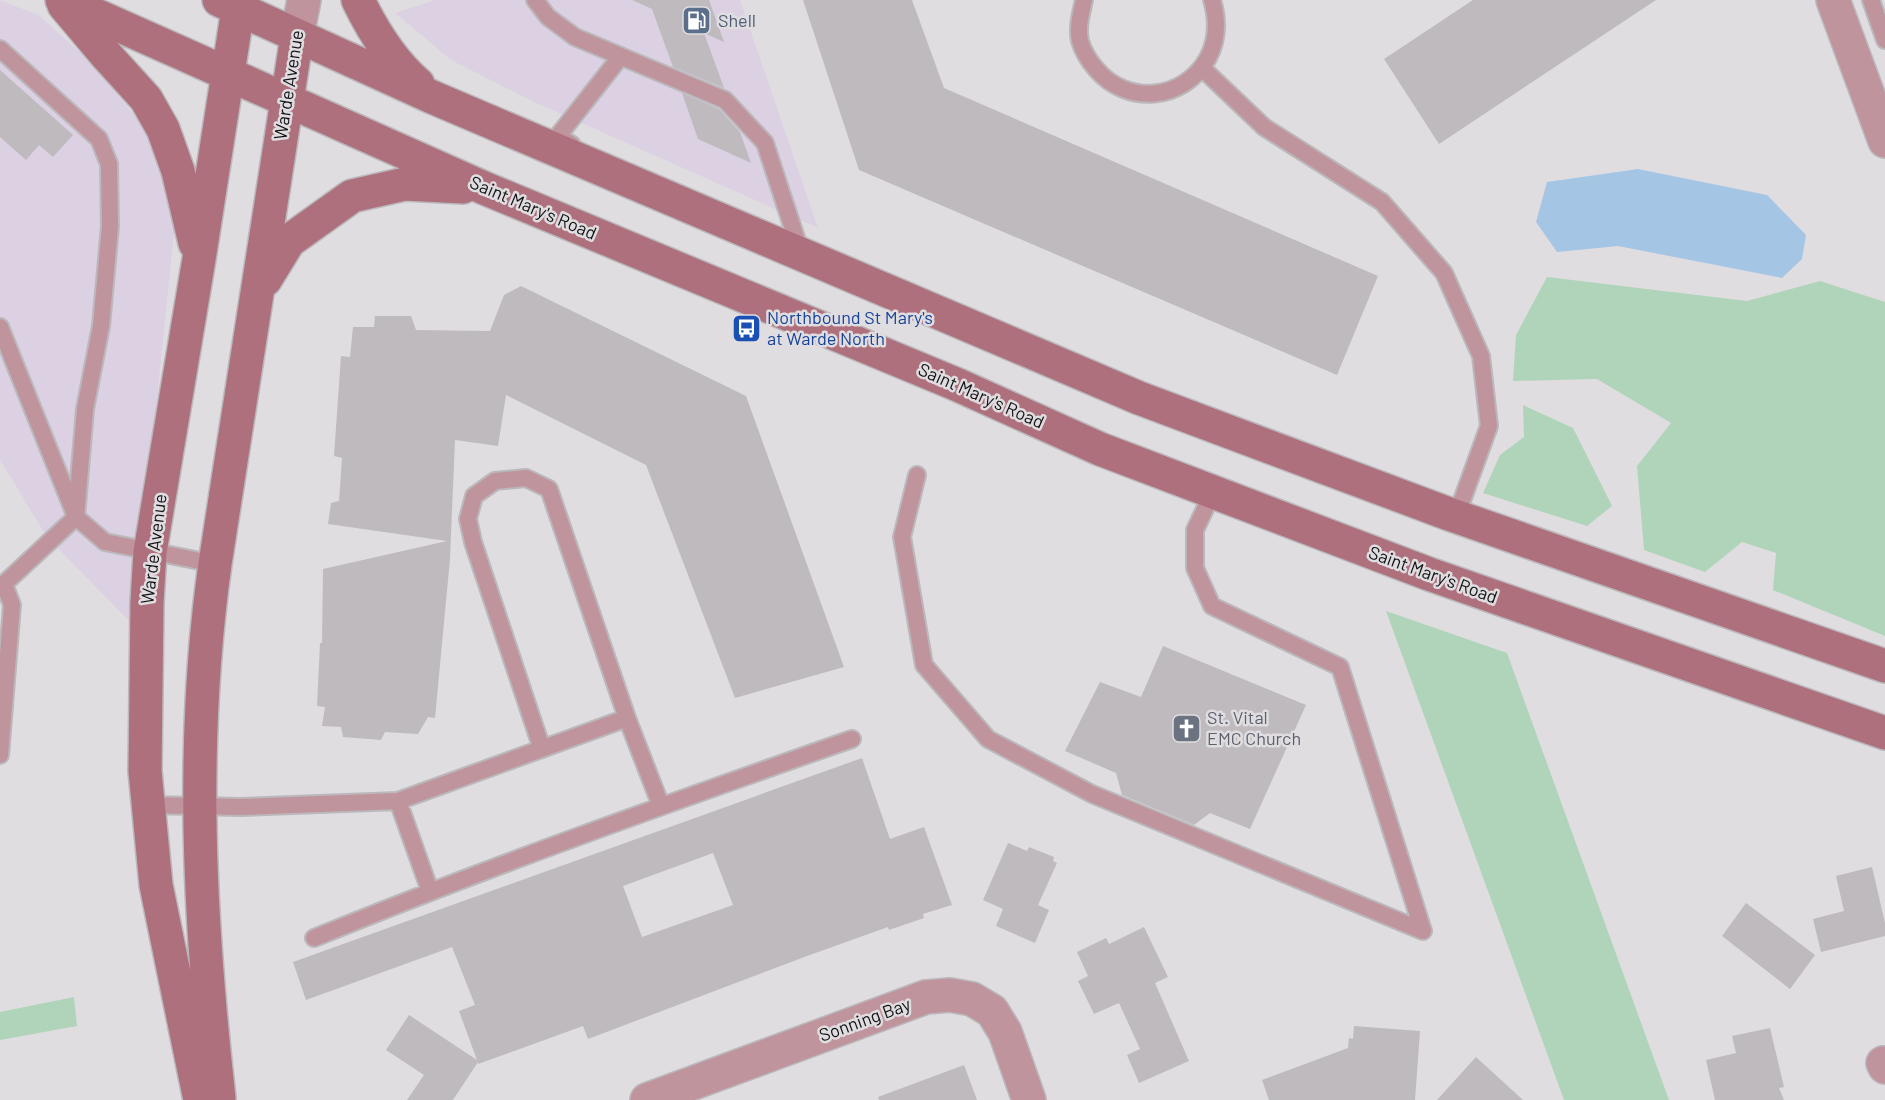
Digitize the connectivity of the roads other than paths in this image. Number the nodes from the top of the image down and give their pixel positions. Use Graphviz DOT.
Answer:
graph roads {
  1 [pos="61,0"];
  2 [pos="304,0"];
  3 [pos="358,0"];
  4 [pos="536,0"];
  5 [pos="1084,0"];
  6 [pos="1212,0"];
  7 [pos="1833,0"];
  8 [pos="1871,0"];
  9 [pos="232,3"];
  10 [pos="297,36"];
  11 [pos="1885,40"];
  12 [pos="0,49"];
  13 [pos="621,56"];
  14 [pos="1202,68"];
  15 [pos="228,74"];
  16 [pos="432,97"];
  17 [pos="287,101"];
  18 [pos="1885,141"];
  19 [pos="617,175"];
  20 [pos="484,188"];
  21 [pos="801,253"];
  22 [pos="199,259"];
  23 [pos="257,295"];
  24 [pos="0,327"];
  25 [pos="917,475"];
  26 [pos="1213,492"];
  27 [pos="76,517"];
  28 [pos="1456,517"];
  29 [pos="150,552"];
  30 [pos="215,564"];
  31 [pos="1885,666"];
  32 [pos="627,718"];
  33 [pos="1885,733"];
  34 [pos="852,739"];
  35 [pos="542,749"];
  36 [pos="0,755"];
  37 [pos="398,801"];
  38 [pos="149,805"];
  39 [pos="200,806"];
  40 [pos="661,806"];
  41 [pos="430,891"];
  42 [pos="314,938"];
  43 [pos="200,1100"];
  44 [pos="219,1100"];
  45 [pos="647,1100"];
  46 [pos="1029,1100"];
  1 -- 15 [label="main road, Saint Mary's Road"];
  1 -- 22 [label="main road"];
  2 -- 10 [label="street, Warde Avenue"];
  3 -- 16 [label="main road"];
  4 -- 13 [label="lane"];
  5 -- 14 [label="lane"];
  6 -- 14 [label="lane"];
  7 -- 18 [label="street"];
  8 -- 11 [label="lane"];
  9 -- 10 [label="main road"];
  9 -- 15 [label="main road, Warde Avenue"];
  10 -- 16 [label="main road"];
  10 -- 17 [label="main road, Warde Avenue"];
  12 -- 27 [label="lane"];
  13 -- 19 [label="lane"];
  13 -- 21 [label="lane"];
  14 -- 28 [label="lane"];
  15 -- 17 [label="main road, Saint Mary's Road"];
  15 -- 22 [label="main road, Warde Avenue"];
  16 -- 19 [label="main road"];
  17 -- 20 [label="main road, Saint Mary's Road"];
  17 -- 23 [label="main road, Warde Avenue"];
  19 -- 21 [label="main road"];
  20 -- 23 [label="main road"];
  20 -- 26 [label="main road, Saint Mary's Road"];
  21 -- 28 [label="main road"];
  22 -- 29 [label="main road, Warde Avenue"];
  23 -- 30 [label="main road, Warde Avenue"];
  24 -- 27 [label="lane"];
  25 -- 26 [label="lane"];
  26 -- 33 [label="main road, Saint Mary's Road"];
  27 -- 29 [label="lane"];
  27 -- 36 [label="lane"];
  28 -- 31 [label="main road"];
  29 -- 30 [label="lane"];
  29 -- 38 [label="main road, Warde Avenue"];
  30 -- 39 [label="main road, Warde Avenue"];
  32 -- 35 [label="lane"];
  32 -- 35 [label="lane"];
  32 -- 40 [label="lane"];
  34 -- 40 [label="lane"];
  35 -- 37 [label="lane"];
  37 -- 39 [label="lane"];
  37 -- 41 [label="lane"];
  38 -- 39 [label="lane"];
  38 -- 43 [label="main road, Warde Avenue"];
  39 -- 44 [label="main road, Warde Avenue"];
  40 -- 41 [label="lane"];
  41 -- 42 [label="lane"];
  45 -- 46 [label="street, Sonning Bay"];
}
